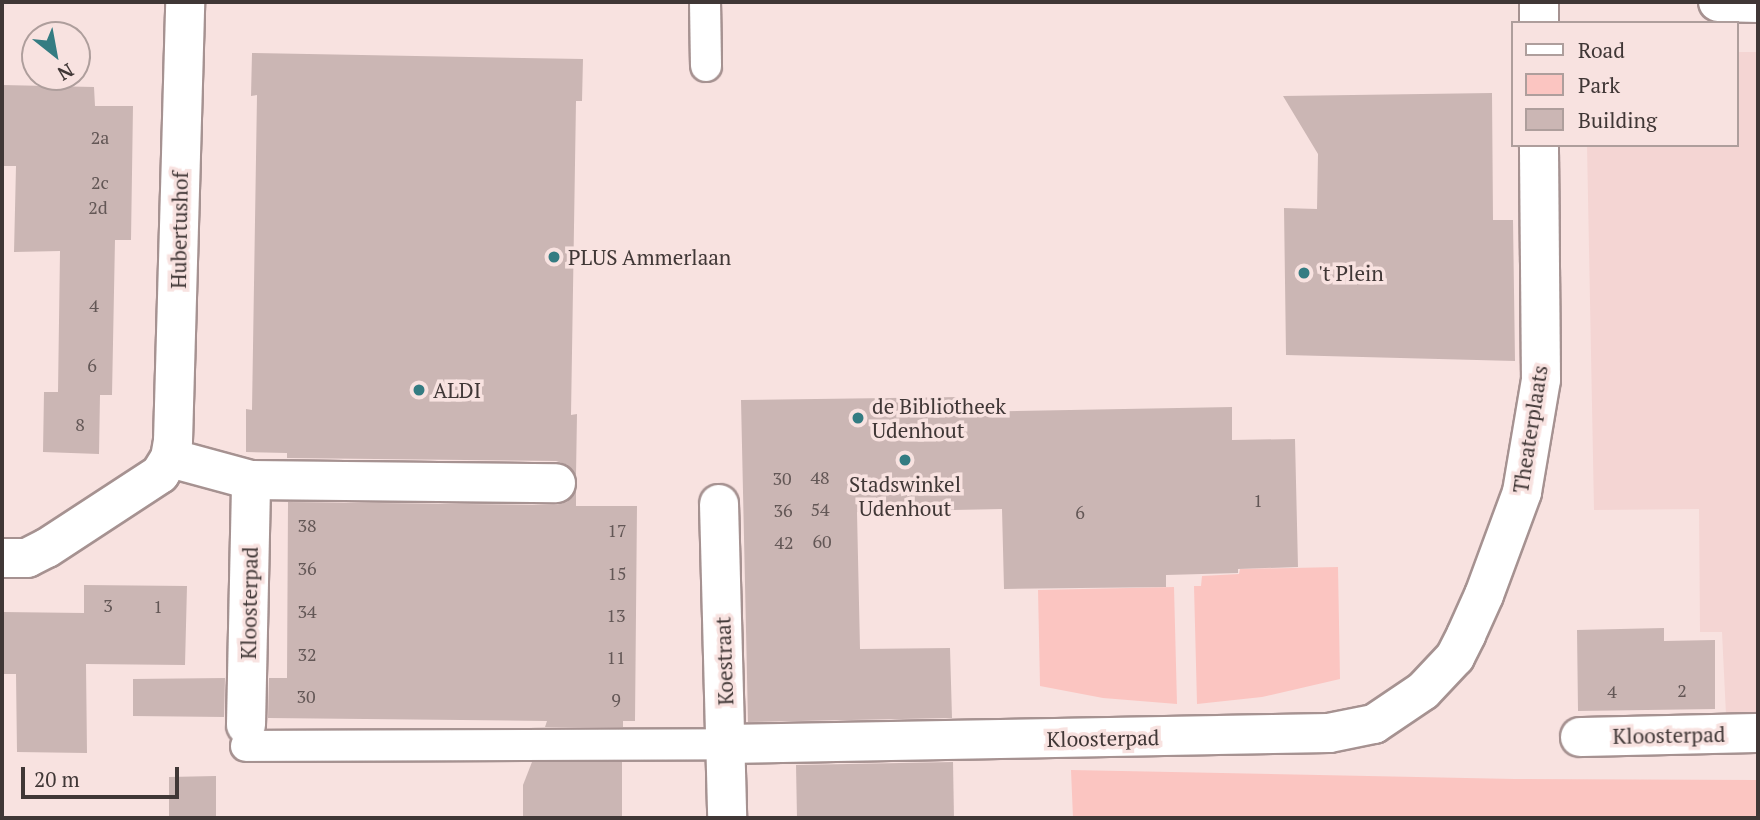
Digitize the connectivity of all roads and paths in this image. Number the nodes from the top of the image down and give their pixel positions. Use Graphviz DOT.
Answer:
graph roads {
  1 [pos="185,2"];
  2 [pos="705,2"];
  3 [pos="1539,2"];
  4 [pos="1718,2"];
  5 [pos="1758,3"];
  6 [pos="1539,21"];
  7 [pos="706,66"];
  8 [pos="1539,147"];
  9 [pos="170,458"];
  10 [pos="251,480"];
  11 [pos="555,483"];
  12 [pos="719,504"];
  13 [pos="2,558"];
  14 [pos="1455,657"];
  15 [pos="1758,733"];
  16 [pos="246,736"];
  17 [pos="1580,737"];
  18 [pos="727,744"];
  19 [pos="727,818"];
  1 -- 9 [label="street, Hubertushof"];
  2 -- 7 [label="lane"];
  3 -- 6 [label="street"];
  4 -- 5 [label="street"];
  8 -- 14 [label="street, Theaterplaats"];
  9 -- 10 [label="street"];
  9 -- 13 [label="street"];
  10 -- 11 [label="street"];
  10 -- 16 [label="street, Kloosterpad"];
  12 -- 18 [label="street, Koestraat"];
  14 -- 18 [label="street, Kloosterpad"];
  15 -- 17 [label="street, Kloosterpad"];
  16 -- 18 [label="lane"];
  18 -- 19 [label="street, Koestraat"];
}
